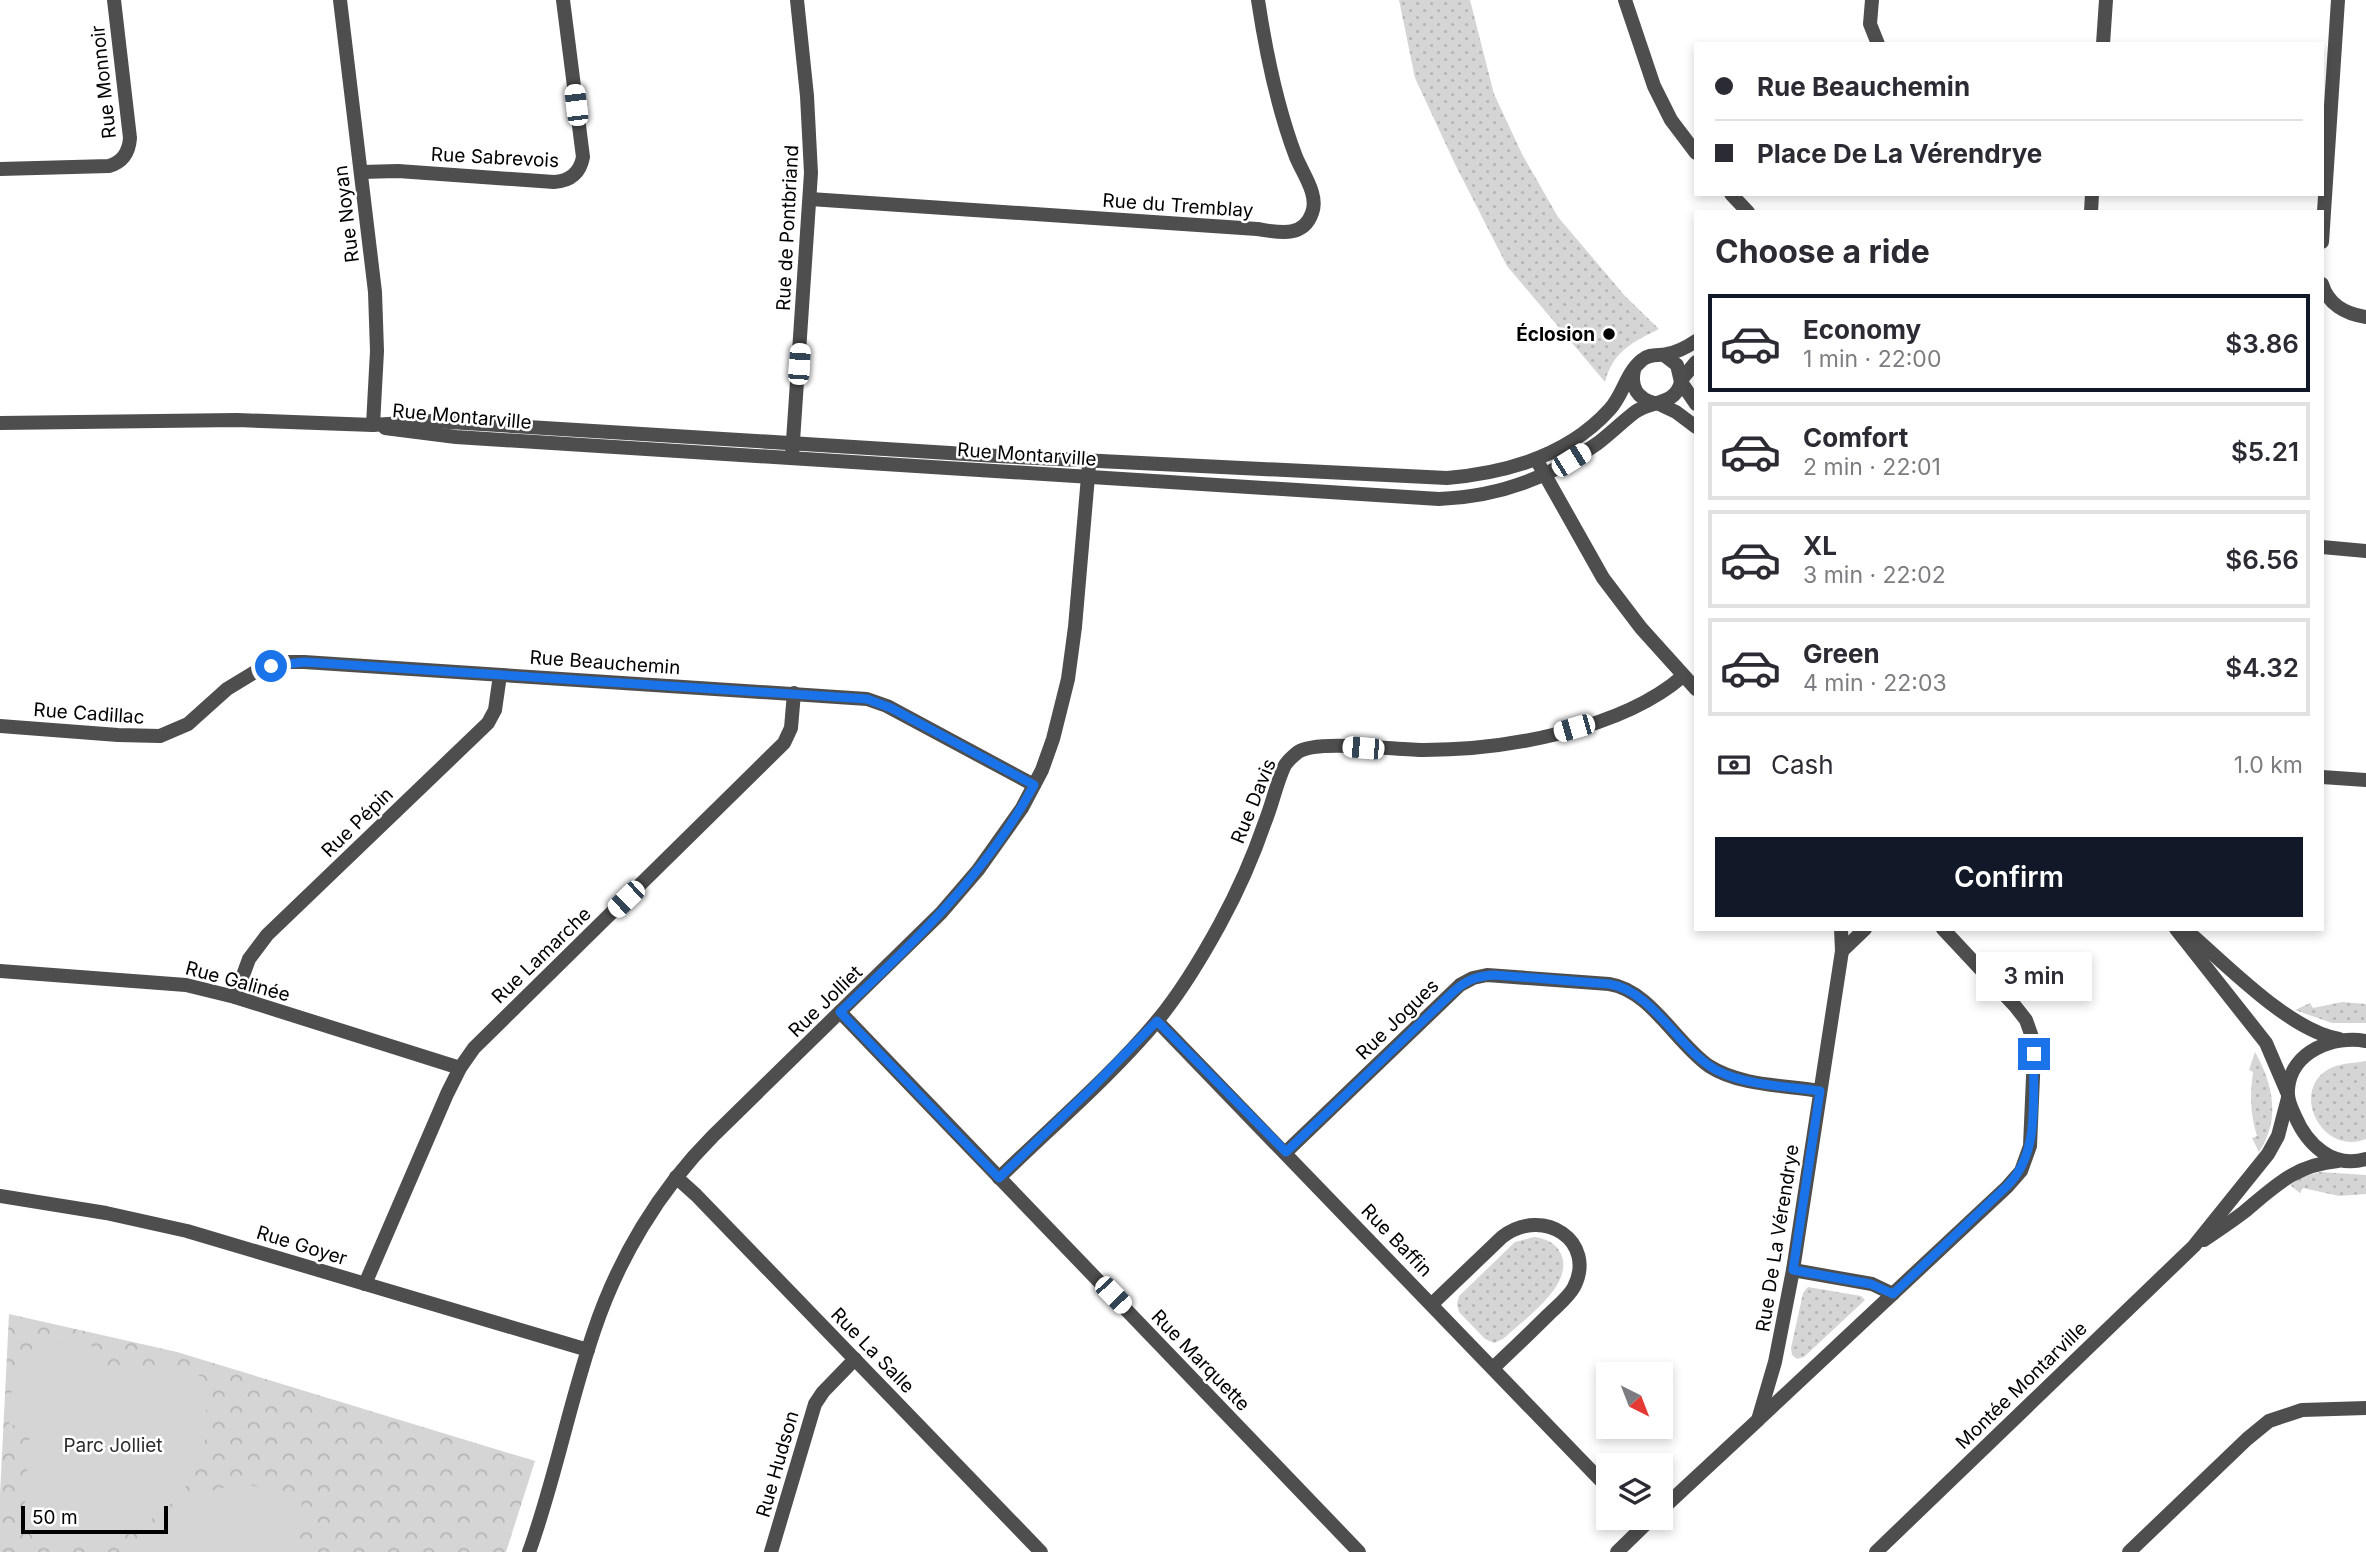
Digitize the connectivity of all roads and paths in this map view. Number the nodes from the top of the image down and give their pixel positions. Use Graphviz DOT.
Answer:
graph roads {
  1 [pos="114,0"];
  2 [pos="340,0"];
  3 [pos="563,0"];
  4 [pos="797,0"];
  5 [pos="1258,0"];
  6 [pos="1625,0"];
  7 [pos="1872,0"];
  8 [pos="2106,0"];
  9 [pos="2338,0"];
  10 [pos="1877,42"];
  11 [pos="2103,42"];
  12 [pos="1694,150"];
  13 [pos="0,169"];
  14 [pos="361,173"];
  15 [pos="1733,196"];
  16 [pos="810,200"];
  17 [pos="1746,210"];
  18 [pos="2324,212"];
  19 [pos="2324,290"];
  20 [pos="2366,317"];
  21 [pos="1694,342"];
  22 [pos="1664,355"];
  23 [pos="1694,365"];
  24 [pos="1635,368"];
  25 [pos="1681,381"];
  26 [pos="1694,401"];
  27 [pos="1656,403"];
  28 [pos="0,423"];
  29 [pos="373,425"];
  30 [pos="1694,426"];
  31 [pos="793,442"];
  32 [pos="792,458"];
  33 [pos="1536,459"];
  34 [pos="1090,460"];
  35 [pos="1544,476"];
  36 [pos="1088,478"];
  37 [pos="2324,547"];
  38 [pos="2366,551"];
  39 [pos="500,675"];
  40 [pos="1683,676"];
  41 [pos="1694,687"];
  42 [pos="794,693"];
  43 [pos="0,726"];
  44 [pos="175,732"];
  45 [pos="2324,777"];
  46 [pos="2366,780"];
  47 [pos="1034,785"];
  48 [pos="1841,931"];
  49 [pos="1863,931"];
  50 [pos="1944,931"];
  51 [pos="2178,931"];
  52 [pos="2187,931"];
  53 [pos="1842,951"];
  54 [pos="0,971"];
  55 [pos="235,997"];
  56 [pos="840,1012"];
  57 [pos="1157,1021"];
  58 [pos="2340,1040"];
  59 [pos="2364,1040"];
  60 [pos="460,1068"];
  61 [pos="1820,1091"];
  62 [pos="2288,1095"];
  63 [pos="1286,1152"];
  64 [pos="2357,1162"];
  65 [pos="676,1177"];
  66 [pos="999,1178"];
  67 [pos="0,1196"];
  68 [pos="2194,1247"];
  69 [pos="1793,1270"];
  70 [pos="365,1284"];
  71 [pos="1893,1294"];
  72 [pos="1432,1304"];
  73 [pos="588,1350"];
  74 [pos="855,1359"];
  75 [pos="1493,1368"];
  76 [pos="2366,1408"];
  77 [pos="1758,1420"];
  78 [pos="1596,1475"];
  79 [pos="1673,1499"];
  80 [pos="1636,1530"];
  81 [pos="529,1552"];
  82 [pos="771,1552"];
  83 [pos="1041,1552"];
  84 [pos="1359,1552"];
  85 [pos="1617,1552"];
  86 [pos="1876,1552"];
  87 [pos="2129,1552"];
  1 -- 13 [label="street, Rue Monnoir"];
  2 -- 14 [label="street, Rue Noyan"];
  3 -- 14 [label="street, Rue Sabrevois"];
  4 -- 16 [label="street, Rue de Pontbriand"];
  5 -- 16 [label="street, Rue du Tremblay"];
  6 -- 12 [label="street"];
  7 -- 10 [label="street"];
  8 -- 11 [label="street"];
  9 -- 18 [label="street"];
  14 -- 29 [label="street, Rue Noyan"];
  15 -- 17 [label="street"];
  16 -- 31 [label="street, Rue de Pontbriand"];
  19 -- 20 [label="street"];
  21 -- 22 [label="street"];
  22 -- 24 [label="street"];
  22 -- 25 [label="street"];
  23 -- 25 [label="street, Rue Montarville"];
  24 -- 27 [label="street"];
  24 -- 33 [label="street, Rue Montarville"];
  25 -- 26 [label="street"];
  25 -- 27 [label="street, Rue Montarville"];
  27 -- 30 [label="street"];
  27 -- 35 [label="street, Rue Montarville"];
  28 -- 29 [label="street, Rue Montarville"];
  29 -- 31 [label="street, Rue Montarville"];
  29 -- 32 [label="street, Rue Montarville"];
  31 -- 32 [label="street, Rue de Pontbriand"];
  31 -- 34 [label="street, Rue Montarville"];
  32 -- 36 [label="street, Rue Montarville"];
  33 -- 34 [label="street, Rue Montarville"];
  33 -- 35 [label="street"];
  34 -- 36 [label="street, Rue Jolliet"];
  35 -- 36 [label="street, Rue Montarville"];
  35 -- 40 [label="street"];
  36 -- 47 [label="street, Rue Jolliet"];
  37 -- 38 [label="street"];
  39 -- 42 [label="street, Rue Beauchemin"];
  39 -- 44 [label="street, Rue Beauchemin"];
  39 -- 55 [label="street, Rue Pépin"];
  40 -- 41 [label="street"];
  40 -- 57 [label="street, Rue Davis"];
  42 -- 47 [label="street, Rue Beauchemin"];
  42 -- 60 [label="street, Rue Lamarche"];
  43 -- 44 [label="street, Rue Cadillac"];
  45 -- 46 [label="street"];
  47 -- 56 [label="street, Rue Jolliet"];
  48 -- 53 [label="street, Rue De La Vérendrye"];
  49 -- 53 [label="street"];
  50 -- 71 [label="street"];
  51 -- 62 [label="street"];
  52 -- 58 [label="street"];
  53 -- 61 [label="street, Rue De La Vérendrye"];
  54 -- 55 [label="street, Rue Galinée"];
  55 -- 60 [label="street, Rue Galinée"];
  56 -- 65 [label="street, Rue Jolliet"];
  56 -- 66 [label="street, Rue Marquette"];
  57 -- 63 [label="street, Rue Baffin"];
  57 -- 66 [label="street, Rue Davis"];
  58 -- 59 [label="street"];
  58 -- 62 [label="street, Montée Montarville"];
  60 -- 70 [label="street, Rue Lamarche"];
  61 -- 63 [label="street, Rue Jogues"];
  61 -- 69 [label="street, Rue De La Vérendrye"];
  62 -- 64 [label="street"];
  62 -- 68 [label="street, Montée Montarville"];
  63 -- 72 [label="street, Rue Baffin"];
  64 -- 68 [label="street, Montée Montarville"];
  65 -- 73 [label="street, Rue Jolliet"];
  65 -- 74 [label="street, Rue La Salle"];
  66 -- 84 [label="street, Rue Marquette"];
  67 -- 70 [label="street, Rue Goyer"];
  68 -- 86 [label="street, Montée Montarville"];
  69 -- 71 [label="street"];
  69 -- 77 [label="street, Rue De La Vérendrye"];
  70 -- 73 [label="street, Rue Goyer"];
  71 -- 77 [label="street"];
  72 -- 75 [label="street, Rue Baffin"];
  72 -- 75 [label="street"];
  73 -- 81 [label="street, Rue Jolliet"];
  74 -- 82 [label="street, Rue Hudson"];
  74 -- 83 [label="street, Rue La Salle"];
  75 -- 78 [label="street, Rue Baffin"];
  76 -- 87 [label="street"];
  77 -- 79 [label="street"];
  80 -- 85 [label="street"];
}
